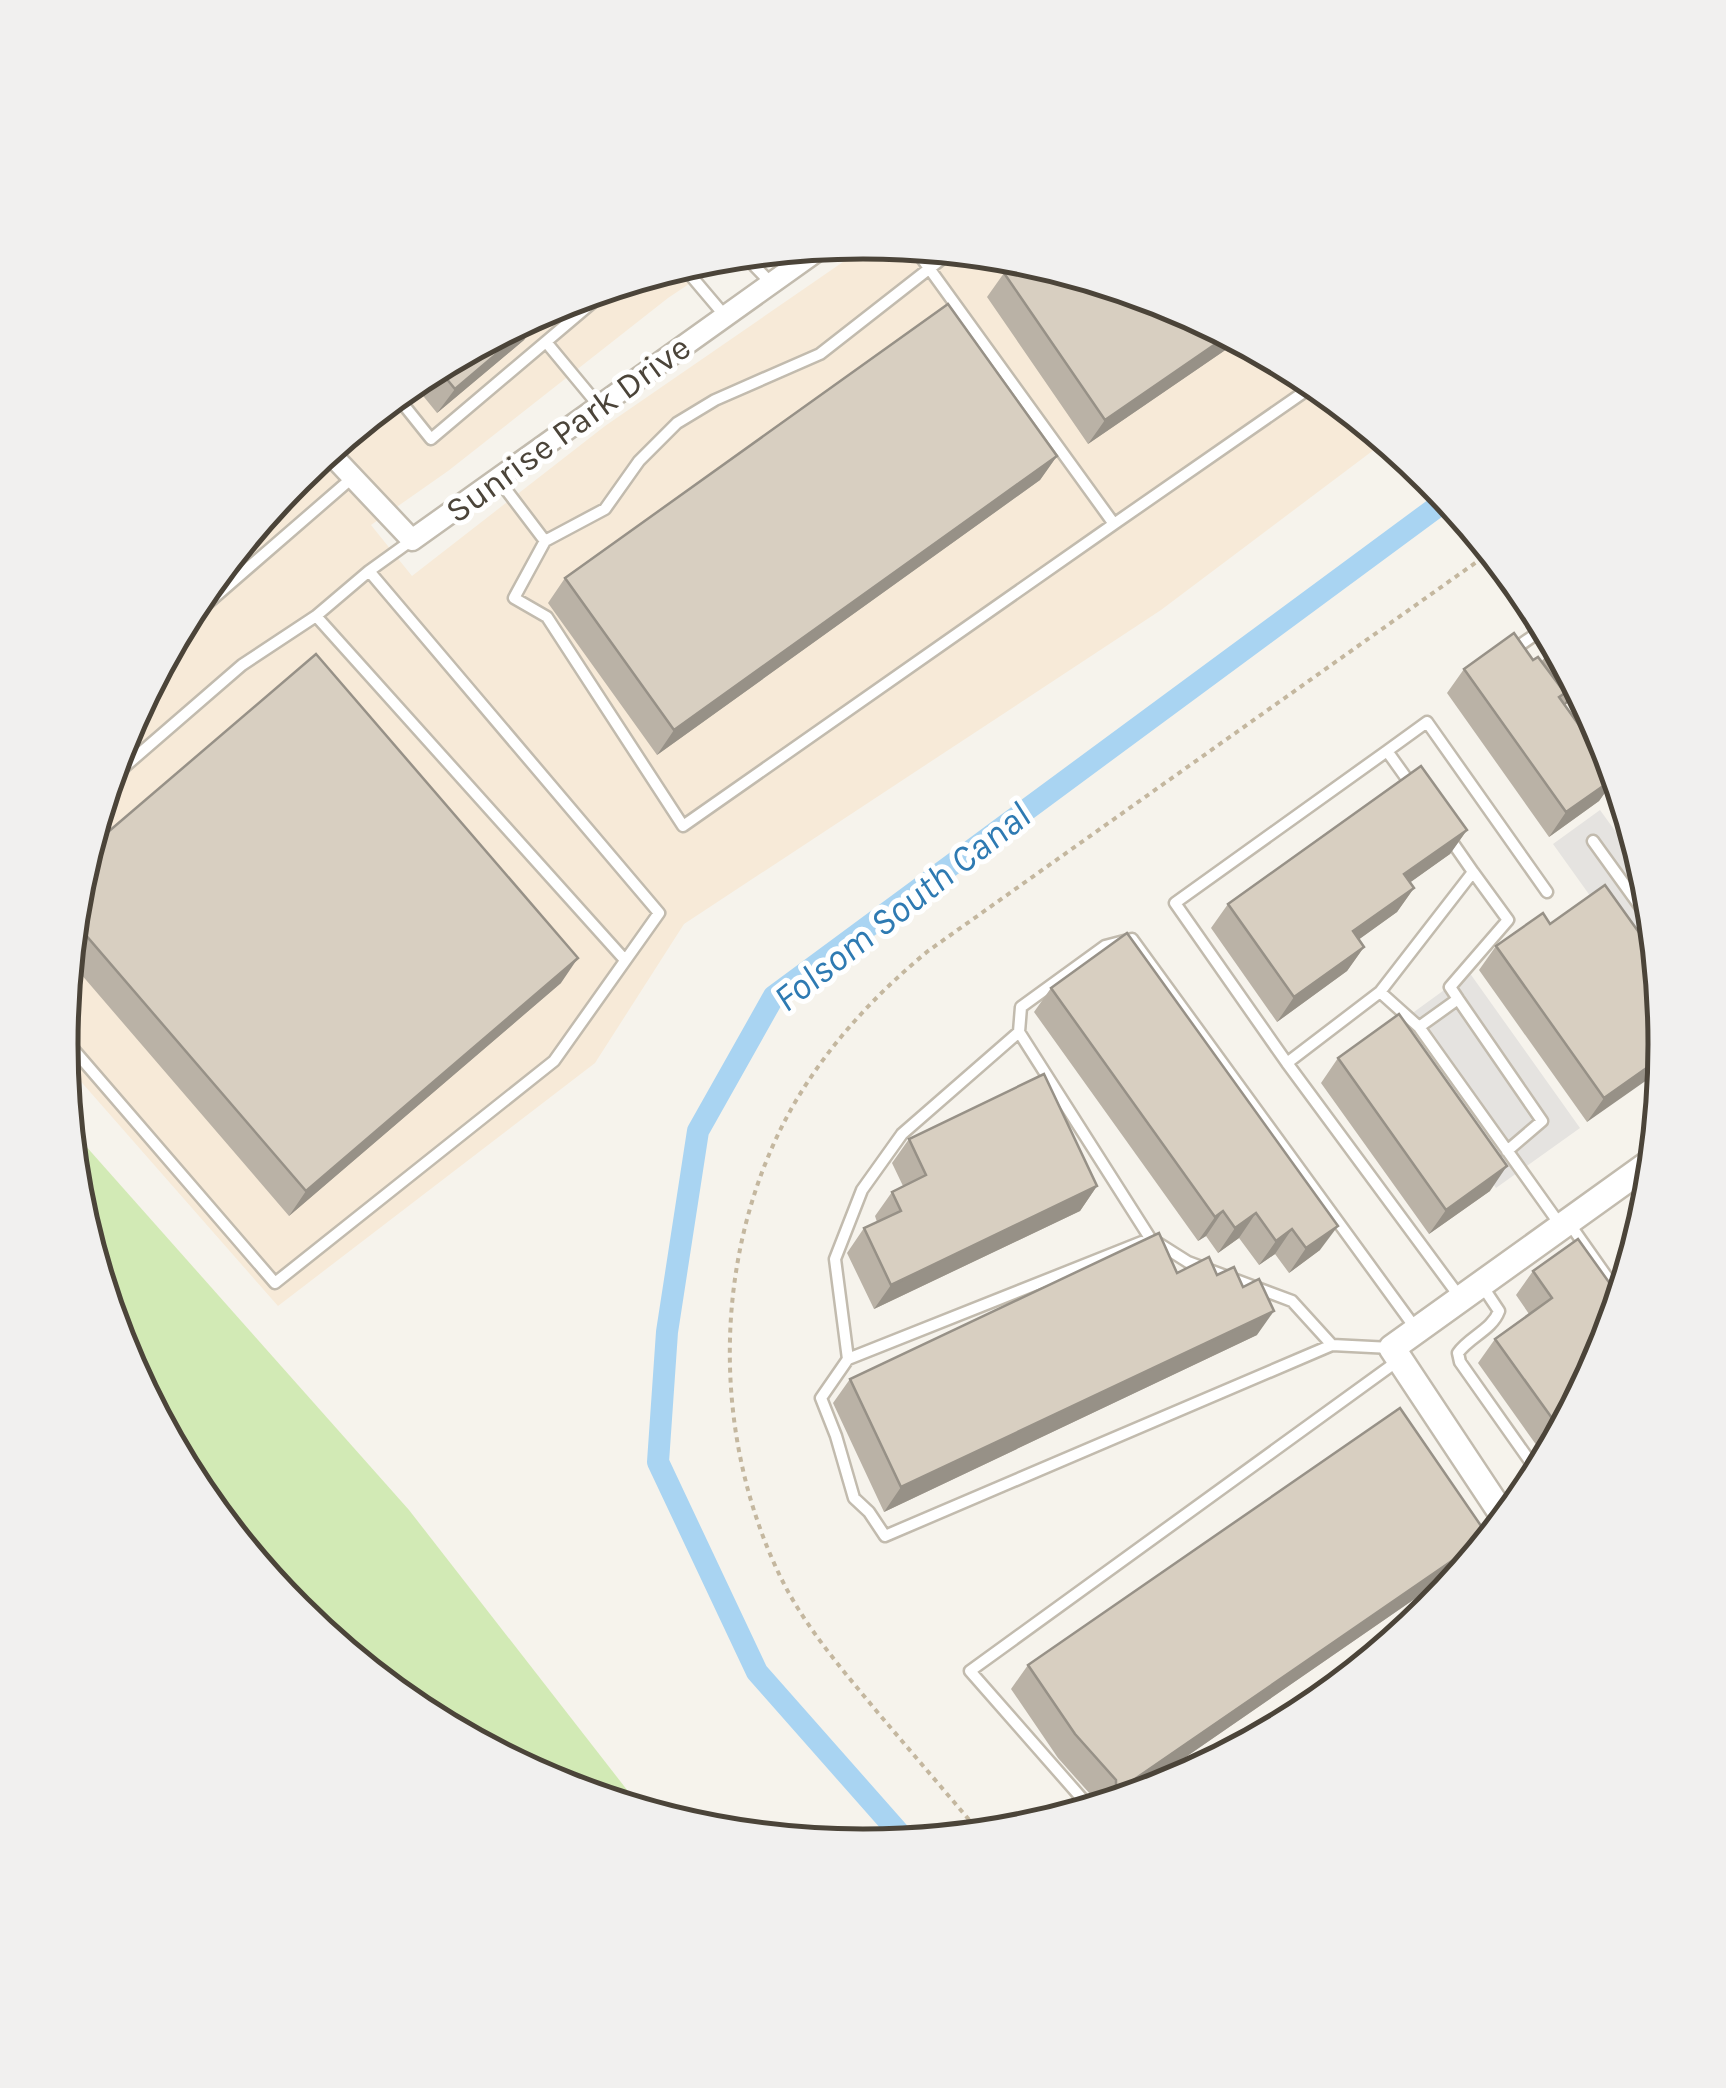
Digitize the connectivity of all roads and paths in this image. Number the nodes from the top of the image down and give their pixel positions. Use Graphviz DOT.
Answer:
graph roads {
  1 [pos="803,261"];
  2 [pos="924,261"];
  3 [pos="935,262"];
  4 [pos="755,266"];
  5 [pos="928,267"];
  6 [pos="693,278"];
  7 [pos="772,283"];
  8 [pos="583,310"];
  9 [pos="725,316"];
  10 [pos="546,342"];
  11 [pos="1302,393"];
  12 [pos="600,406"];
  13 [pos="405,407"];
  14 [pos="337,461"];
  15 [pos="352,478"];
  16 [pos="498,478"];
  17 [pos="1114,524"];
  18 [pos="412,540"];
  19 [pos="546,541"];
  20 [pos="1480,559"];
  21 [pos="369,572"];
  22 [pos="222,592"];
  23 [pos="316,616"];
  24 [pos="1533,636"];
  25 [pos="1522,668"];
  26 [pos="1387,751"];
  27 [pos="130,762"];
  28 [pos="1592,764"];
  29 [pos="1601,776"];
  30 [pos="1420,796"];
  31 [pos="1441,826"];
  32 [pos="1593,841"];
  33 [pos="1474,872"];
  34 [pos="1547,892"];
  35 [pos="1635,900"];
  36 [pos="625,960"];
  37 [pos="1380,992"];
  38 [pos="1458,998"];
  39 [pos="1419,1027"];
  40 [pos="1018,1032"];
  41 [pos="78,1055"];
  42 [pos="1287,1064"];
  43 [pos="1507,1151"];
  44 [pos="1638,1172"];
  45 [pos="1565,1224"];
  46 [pos="1150,1238"];
  47 [pos="1611,1284"];
  48 [pos="1471,1291"];
  49 [pos="1417,1330"];
  50 [pos="1332,1345"];
  51 [pos="1396,1354"];
  52 [pos="848,1358"];
  53 [pos="1529,1459"];
  54 [pos="1497,1507"];
  55 [pos="1082,1798"];
  56 [pos="971,1822"];
  1 -- 7 [label="street, Sunrise Park Drive"];
  2 -- 5 [label="lane"];
  3 -- 5 [label="lane"];
  4 -- 7 [label="lane"];
  5 -- 17 [label="lane"];
  5 -- 19 [label="lane"];
  6 -- 9 [label="lane"];
  7 -- 9 [label="street, Sunrise Park Drive"];
  8 -- 10 [label="lane"];
  9 -- 12 [label="street, Sunrise Park Drive"];
  10 -- 12 [label="lane"];
  10 -- 13 [label="lane"];
  11 -- 17 [label="lane"];
  12 -- 16 [label="street, Sunrise Park Drive"];
  14 -- 15 [label="street, Sunrise Park Drive"];
  15 -- 18 [label="street, Sunrise Park Drive"];
  15 -- 22 [label="lane"];
  16 -- 18 [label="street, Sunrise Park Drive"];
  16 -- 19 [label="lane"];
  17 -- 19 [label="lane"];
  18 -- 21 [label="lane"];
  20 -- 56 [label="path"];
  21 -- 23 [label="lane"];
  21 -- 36 [label="lane"];
  23 -- 27 [label="lane"];
  23 -- 36 [label="lane"];
  24 -- 25 [label="lane"];
  26 -- 30 [label="lane"];
  26 -- 34 [label="lane"];
  26 -- 42 [label="lane"];
  28 -- 29 [label="lane"];
  31 -- 33 [label="lane"];
  32 -- 35 [label="lane"];
  33 -- 37 [label="lane"];
  33 -- 38 [label="lane"];
  36 -- 41 [label="lane"];
  37 -- 39 [label="lane"];
  37 -- 42 [label="lane"];
  38 -- 39 [label="lane"];
  38 -- 43 [label="lane"];
  39 -- 43 [label="lane"];
  40 -- 46 [label="lane"];
  40 -- 49 [label="lane"];
  40 -- 52 [label="lane"];
  42 -- 48 [label="lane"];
  43 -- 45 [label="lane"];
  44 -- 45 [label="street"];
  45 -- 47 [label="lane"];
  45 -- 48 [label="street"];
  46 -- 50 [label="lane"];
  46 -- 52 [label="lane"];
  48 -- 49 [label="street"];
  48 -- 53 [label="lane"];
  49 -- 51 [label="street"];
  50 -- 51 [label="lane"];
  50 -- 52 [label="lane"];
  51 -- 54 [label="street"];
  51 -- 55 [label="lane"];
}
